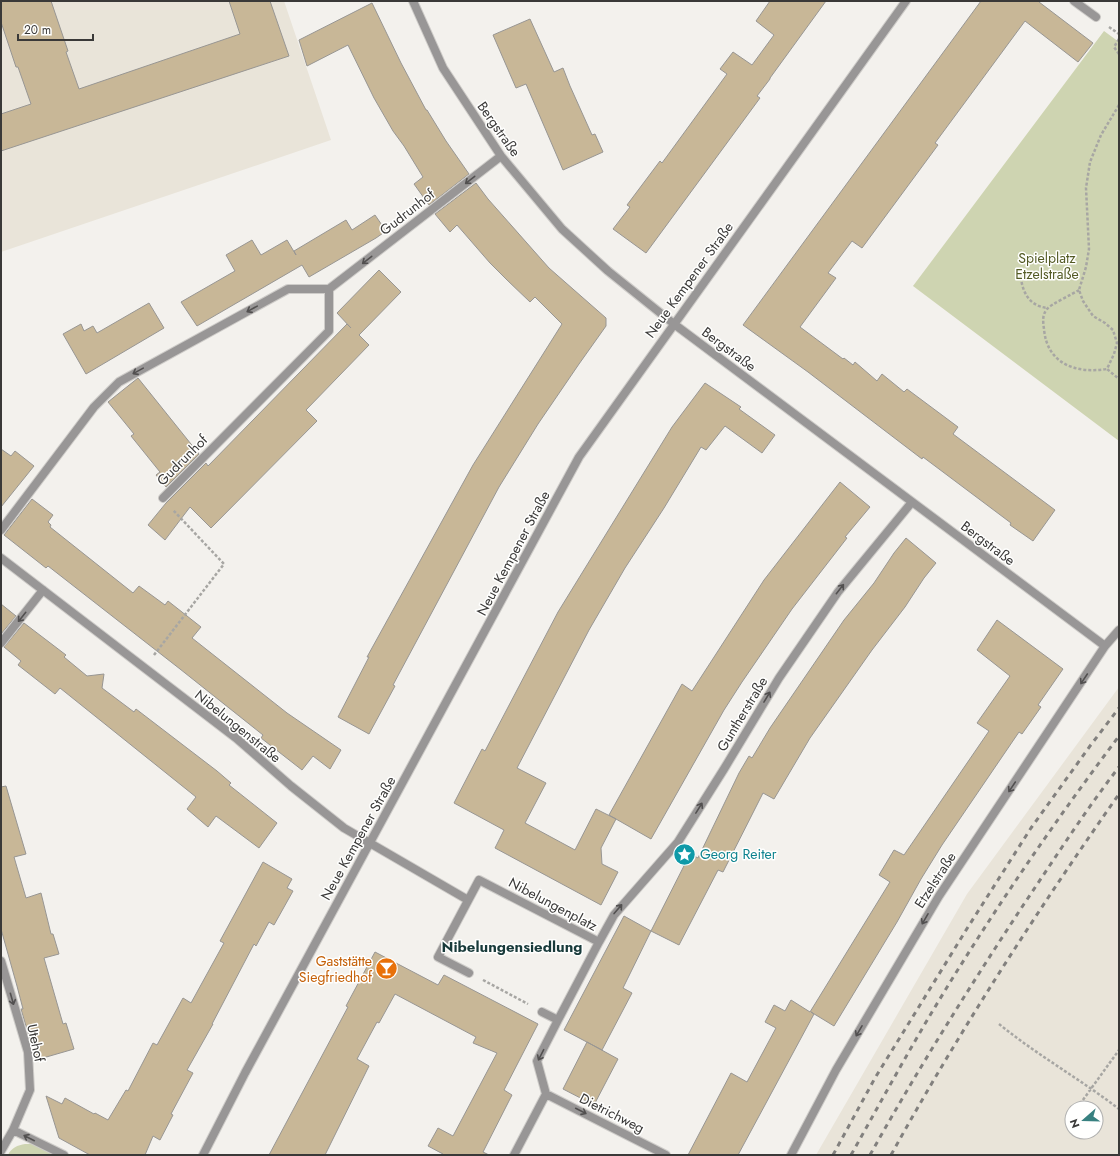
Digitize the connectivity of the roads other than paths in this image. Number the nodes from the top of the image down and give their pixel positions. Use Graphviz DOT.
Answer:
graph roads {
  1 [pos="413,1"];
  2 [pos="906,1"];
  3 [pos="1074,1"];
  4 [pos="1096,17"];
  5 [pos="501,156"];
  6 [pos="329,289"];
  7 [pos="674,324"];
  8 [pos="163,498"];
  9 [pos="912,502"];
  10 [pos="1,530"];
  11 [pos="1,558"];
  12 [pos="43,590"];
  13 [pos="1119,630"];
  14 [pos="1,643"];
  15 [pos="1105,646"];
  16 [pos="370,843"];
  17 [pos="468,900"];
  18 [pos="599,942"];
  19 [pos="1,961"];
  20 [pos="469,973"];
  21 [pos="542,1012"];
  22 [pos="558,1020"];
  23 [pos="546,1094"];
  24 [pos="13,1130"];
  25 [pos="1,1151"];
  26 [pos="64,1155"];
  27 [pos="203,1155"];
  28 [pos="514,1155"];
  29 [pos="666,1155"];
  30 [pos="791,1155"];
  1 -- 5 [label="street, Bergstraße"];
  2 -- 7 [label="street, Neue Kempener Straße"];
  3 -- 4 [label="street"];
  5 -- 6 [label="street, Gudrunhof, one-way"];
  5 -- 7 [label="street, Bergstraße"];
  6 -- 8 [label="street, Gudrunhof"];
  6 -- 10 [label="street, one-way"];
  7 -- 9 [label="street, Bergstraße"];
  7 -- 16 [label="street, Neue Kempener Straße"];
  9 -- 15 [label="street, Bergstraße"];
  18 -- 9 [label="street, Guntherstraße, one-way"];
  11 -- 12 [label="street, Nibelungenstraße"];
  12 -- 14 [label="street, one-way"];
  12 -- 16 [label="street, Nibelungenstraße"];
  13 -- 15 [label="street, Etzelstraße"];
  15 -- 30 [label="street, Etzelstraße, one-way"];
  16 -- 17 [label="street, Nibelungenstraße"];
  16 -- 27 [label="street, Neue Kempener Straße"];
  17 -- 18 [label="street, Nibelungenplatz"];
  17 -- 20 [label="street, Nibelungenplatz"];
  18 -- 22 [label="street, Nibelungenplatz"];
  19 -- 24 [label="street, Utehof, one-way"];
  21 -- 22 [label="street"];
  22 -- 23 [label="street, one-way"];
  23 -- 28 [label="street"];
  23 -- 29 [label="street, Dietrichweg, one-way"];
  24 -- 25 [label="street, Utehof"];
  26 -- 24 [label="street, one-way"];
}
